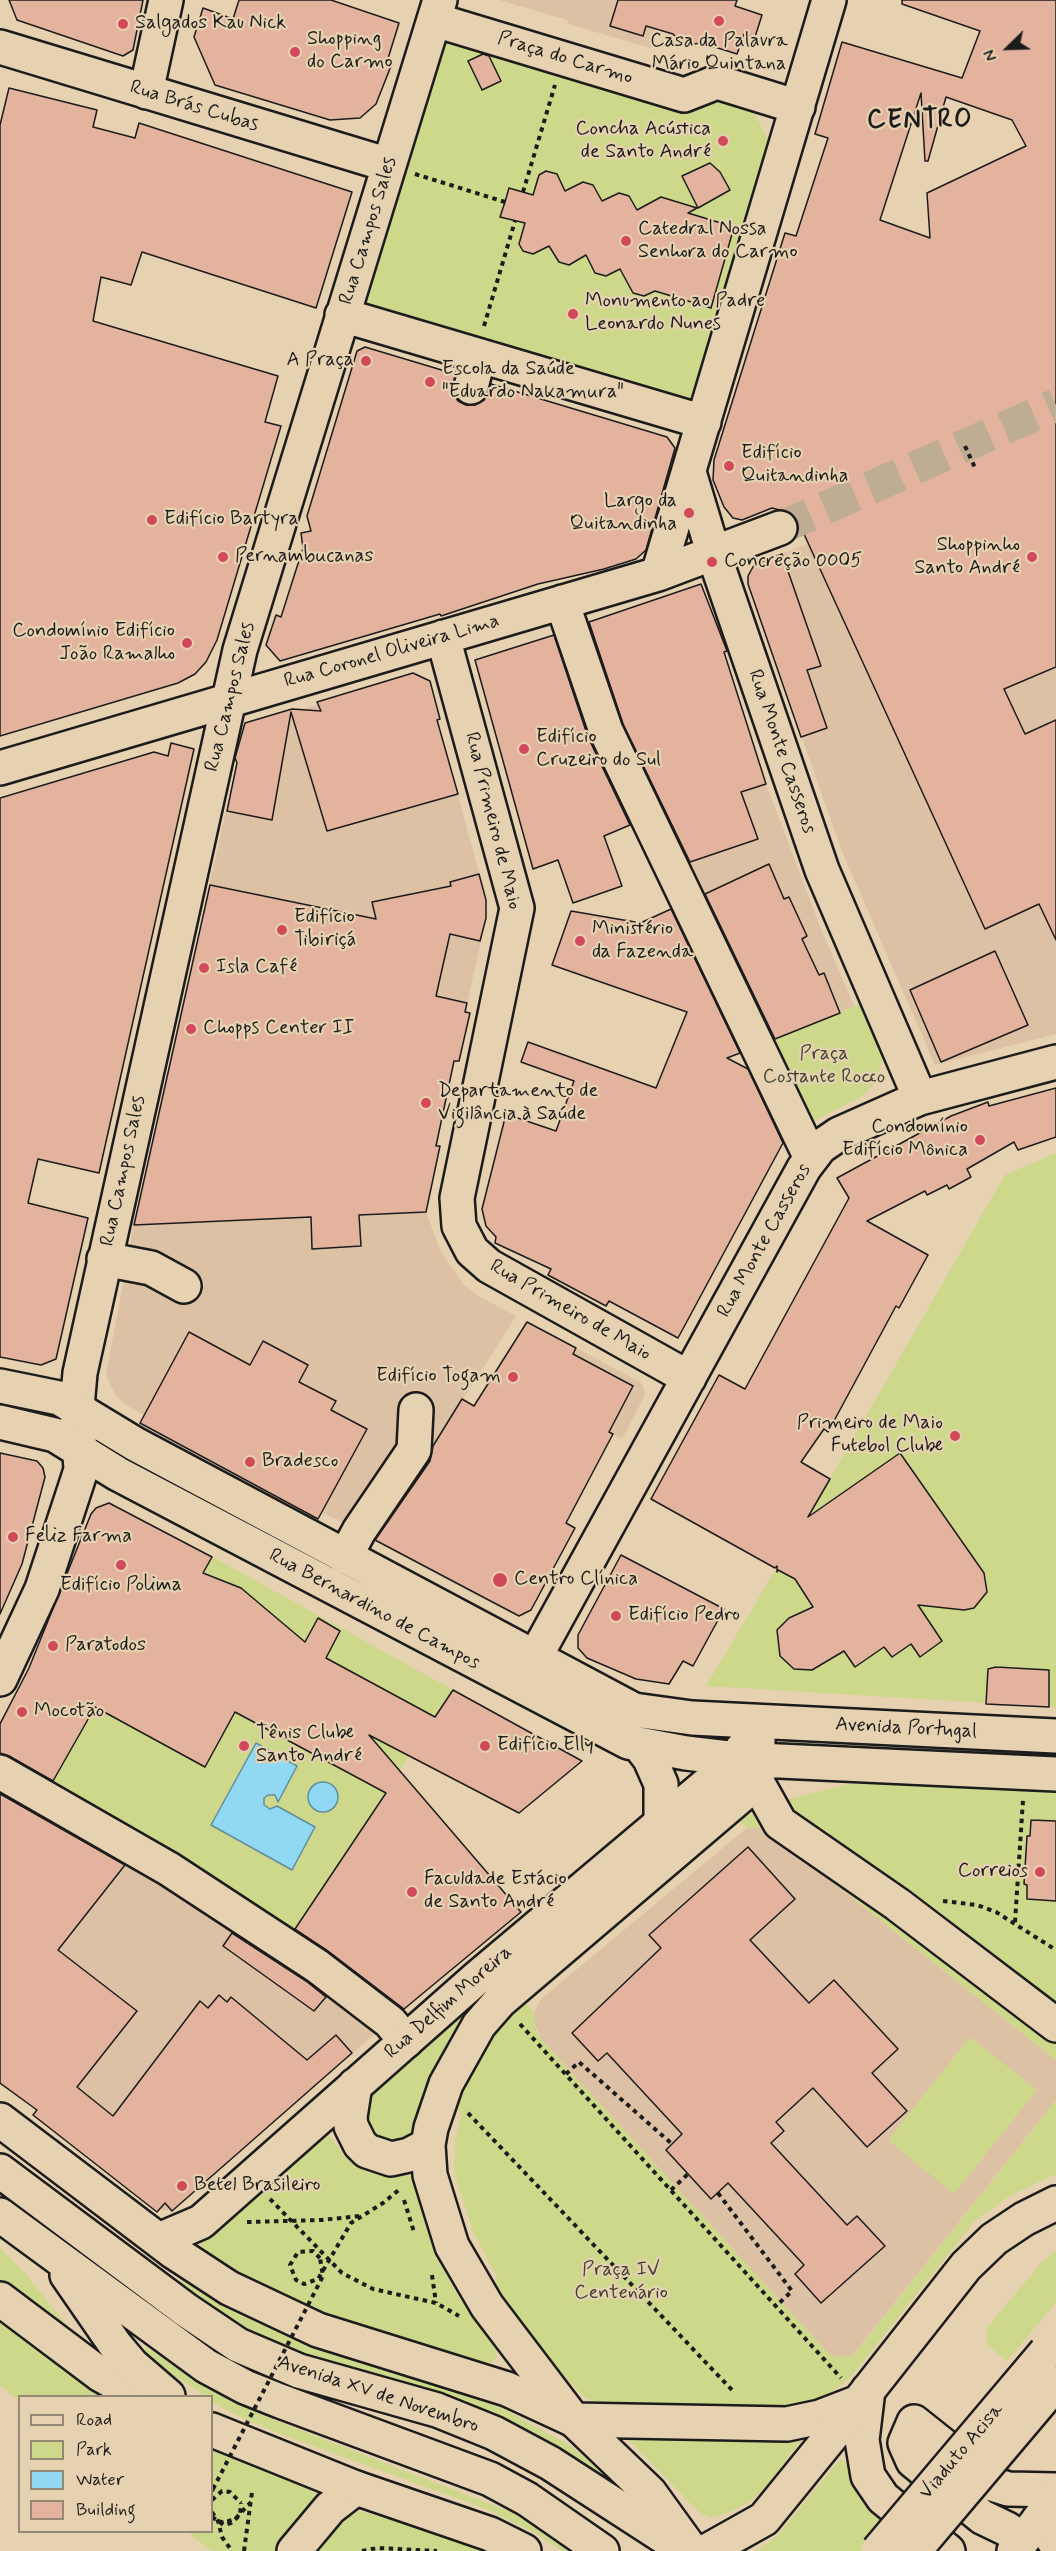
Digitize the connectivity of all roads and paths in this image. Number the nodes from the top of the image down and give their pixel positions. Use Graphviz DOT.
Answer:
graph roads {
  1 [pos="166,0"];
  2 [pos="829,0"];
  3 [pos="438,10"];
  4 [pos="0,47"];
  5 [pos="562,58"];
  6 [pos="146,92"];
  7 [pos="794,120"];
  8 [pos="389,165"];
  9 [pos="523,192"];
  10 [pos="505,202"];
  11 [pos="515,221"];
  12 [pos="342,315"];
  13 [pos="477,355"];
  14 [pos="471,387"];
  15 [pos="704,422"];
  16 [pos="965,446"];
  17 [pos="975,470"];
  18 [pos="689,472"];
  19 [pos="780,528"];
  20 [pos="714,555"];
  21 [pos="658,574"];
  22 [pos="566,615"];
  23 [pos="443,637"];
  24 [pos="228,700"];
  25 [pos="0,768"];
  26 [pos="1056,1062"];
  27 [pos="920,1098"];
  28 [pos="811,1158"];
  29 [pos="104,1259"];
  30 [pos="184,1286"];
  31 [pos="689,1378"];
  32 [pos="0,1386"];
  33 [pos="77,1407"];
  34 [pos="416,1410"];
  35 [pos="0,1422"];
  36 [pos="80,1448"];
  37 [pos="345,1557"];
  38 [pos="534,1659"];
  39 [pos="0,1678"];
  40 [pos="757,1720"];
  41 [pos="1056,1736"];
  42 [pos="640,1746"];
  43 [pos="751,1766"];
  44 [pos="0,1772"];
  45 [pos="1056,1774"];
  46 [pos="1023,1797"];
  47 [pos="661,1822"];
  48 [pos="897,1904"];
  49 [pos="1015,1922"];
  50 [pos="1056,1950"];
  51 [pos="515,2018"];
  52 [pos="1056,2025"];
  53 [pos="406,2041"];
  54 [pos="566,2074"];
  55 [pos="355,2085"];
  56 [pos="465,2106"];
  57 [pos="0,2120"];
  58 [pos="672,2144"];
  59 [pos="428,2145"];
  60 [pos="0,2171"];
  61 [pos="688,2175"];
  62 [pos="252,2178"];
  63 [pos="402,2186"];
  64 [pos="671,2190"];
  65 [pos="718,2193"];
  66 [pos="1056,2203"];
  67 [pos="0,2215"];
  68 [pos="360,2216"];
  69 [pos="244,2222"];
  70 [pos="289,2222"];
  71 [pos="159,2240"];
  72 [pos="51,2251"];
  73 [pos="327,2261"];
  74 [pos="322,2271"];
  75 [pos="322,2271"];
  76 [pos="322,2271"];
  77 [pos="322,2271"];
  78 [pos="0,2299"];
  79 [pos="776,2306"];
  80 [pos="465,2318"];
  81 [pos="1051,2347"];
  82 [pos="722,2379"];
  83 [pos="1056,2383"];
  84 [pos="856,2390"];
  85 [pos="135,2395"];
  86 [pos="166,2395"];
  87 [pos="574,2420"];
  88 [pos="213,2430"];
  89 [pos="356,2487"];
  90 [pos="213,2489"];
  91 [pos="1056,2490"];
  92 [pos="252,2493"];
  93 [pos="213,2499"];
  94 [pos="252,2501"];
  95 [pos="213,2514"];
  96 [pos="213,2518"];
  97 [pos="218,2521"];
  98 [pos="1037,2531"];
  99 [pos="232,2551"];
  100 [pos="244,2551"];
  101 [pos="294,2551"];
  102 [pos="362,2551"];
  103 [pos="437,2551"];
  104 [pos="524,2551"];
  105 [pos="602,2551"];
  106 [pos="686,2551"];
  107 [pos="692,2551"];
  108 [pos="707,2551"];
  109 [pos="878,2551"];
  110 [pos="914,2551"];
  111 [pos="948,2551"];
  1 -- 6 [label="main road"];
  2 -- 7 [label="main road"];
  3 -- 5 [label="main road, Praça do Carmo"];
  3 -- 8 [label="main road, Rua Campos Sales"];
  4 -- 6 [label="main road, Rua Brás Cubas"];
  5 -- 7 [label="main road, Praça do Carmo"];
  5 -- 9 [label="path"];
  6 -- 8 [label="main road, Rua Brás Cubas"];
  7 -- 15 [label="main road"];
  8 -- 10 [label="path"];
  8 -- 12 [label="main road, Rua Campos Sales"];
  11 -- 13 [label="path"];
  12 -- 13 [label="main road"];
  12 -- 24 [label="main road, Rua Campos Sales"];
  13 -- 14 [label="main road"];
  13 -- 15 [label="main road"];
  15 -- 18 [label="main road"];
  16 -- 17 [label="path"];
  18 -- 20 [label="main road"];
  18 -- 21 [label="main road"];
  19 -- 20 [label="main road, Rua Coronel Oliveira Lima"];
  20 -- 21 [label="main road, Rua Coronel Oliveira Lima"];
  20 -- 27 [label="main road, Rua Monte Casseros"];
  21 -- 22 [label="main road, Rua Coronel Oliveira Lima"];
  22 -- 23 [label="main road, Rua Coronel Oliveira Lima"];
  22 -- 28 [label="main road"];
  23 -- 24 [label="main road, Rua Coronel Oliveira Lima"];
  23 -- 31 [label="main road, Rua Primeiro de Maio"];
  24 -- 25 [label="main road, Rua Coronel Oliveira Lima"];
  24 -- 29 [label="main road, Rua Campos Sales"];
  26 -- 27 [label="main road"];
  27 -- 28 [label="main road, Rua Monte Casseros"];
  28 -- 31 [label="main road, Rua Monte Casseros"];
  29 -- 30 [label="main road"];
  29 -- 33 [label="main road, Rua Campos Sales"];
  31 -- 38 [label="main road, Rua Monte Casseros"];
  32 -- 33 [label="main road, Rua Bernardino de Campos"];
  33 -- 36 [label="main road, Rua Campos Sales"];
  33 -- 37 [label="main road, Rua Bernardino de Campos"];
  34 -- 37 [label="main road"];
  35 -- 36 [label="main road, Rua Bernardino de Campos"];
  36 -- 39 [label="main road, Rua Campos Sales"];
  36 -- 42 [label="main road, Rua Bernardino de Campos"];
  37 -- 38 [label="main road, Rua Bernardino de Campos"];
  38 -- 40 [label="main road, Rua Bernardino de Campos"];
  40 -- 41 [label="main road, Avenida Portugal"];
  40 -- 43 [label="main road"];
  42 -- 43 [label="main road, Rua Bernardino de Campos"];
  42 -- 47 [label="main road"];
  43 -- 45 [label="main road, Avenida Portugal"];
  43 -- 47 [label="main road, Rua Delfim Moreira"];
  43 -- 48 [label="main road"];
  43 -- 59 [label="main road, Rua Delfim Moreira"];
  44 -- 53 [label="main road"];
  46 -- 49 [label="path"];
  47 -- 53 [label="main road, Rua Delfim Moreira"];
  48 -- 49 [label="path"];
  48 -- 52 [label="main road"];
  49 -- 50 [label="path"];
  51 -- 54 [label="path"];
  53 -- 55 [label="main road, Rua Delfim Moreira"];
  54 -- 58 [label="path"];
  54 -- 64 [label="path"];
  55 -- 59 [label="main road"];
  55 -- 62 [label="main road, Rua Delfim Moreira"];
  56 -- 82 [label="path"];
  57 -- 71 [label="main road"];
  59 -- 87 [label="main road"];
  60 -- 106 [label="main road, Avenida XV de Novembro"];
  61 -- 64 [label="path"];
  62 -- 70 [label="path"];
  62 -- 71 [label="main road, Rua Delfim Moreira"];
  63 -- 68 [label="path"];
  64 -- 79 [label="path"];
  65 -- 79 [label="path"];
  66 -- 84 [label="main road"];
  67 -- 72 [label="main road, Avenida XV de Novembro"];
  68 -- 70 [label="path"];
  68 -- 73 [label="path"];
  69 -- 70 [label="path"];
  70 -- 73 [label="path"];
  71 -- 87 [label="main road"];
  72 -- 86 [label="main road"];
  72 -- 105 [label="main road, Avenida XV de Novembro"];
  73 -- 74 [label="path, bridge"];
  73 -- 80 [label="path"];
  75 -- 76 [label="path, bridge"];
  77 -- 90 [label="path, bridge"];
  78 -- 85 [label="main road"];
  79 -- 84 [label="path"];
  81 -- 109 [label="main road, Viaduto Acisa, bridge"];
  83 -- 110 [label="main road, Viaduto Acisa, bridge"];
  84 -- 87 [label="main road"];
  84 -- 108 [label="main road"];
  84 -- 111 [label="main road"];
  87 -- 107 [label="main road"];
  88 -- 89 [label="main road"];
  89 -- 101 [label="main road"];
  89 -- 104 [label="main road"];
  91 -- 98 [label="main road"];
  92 -- 94 [label="path"];
  93 -- 96 [label="path, bridge"];
  94 -- 97 [label="path"];
  94 -- 100 [label="path"];
  95 -- 97 [label="path"];
  97 -- 99 [label="path"];
  102 -- 103 [label="path"];
}
